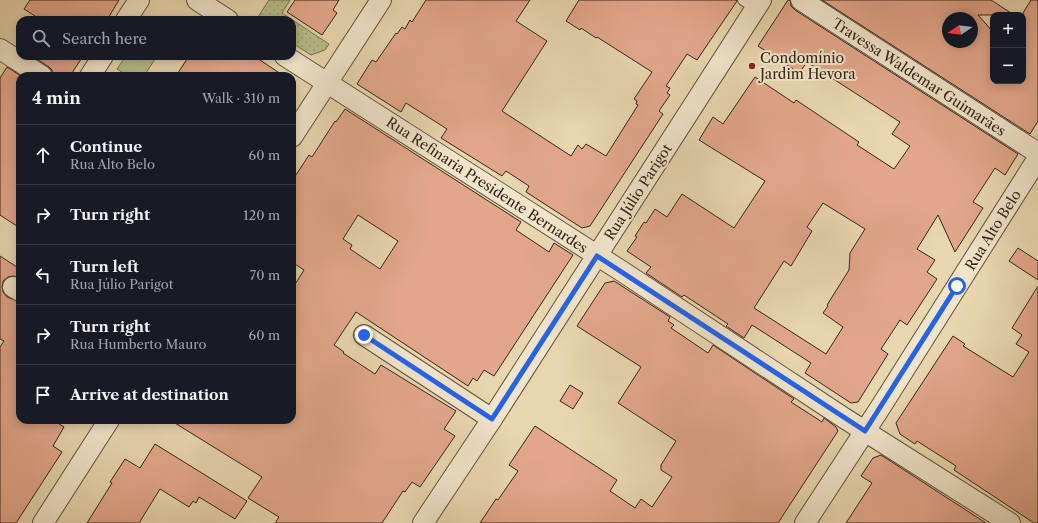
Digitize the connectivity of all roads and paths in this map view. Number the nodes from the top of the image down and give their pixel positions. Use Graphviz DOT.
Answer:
graph roads {
  1 [pos="139,0"];
  2 [pos="197,0"];
  3 [pos="381,0"];
  4 [pos="801,0"];
  5 [pos="753,3"];
  6 [pos="129,16"];
  7 [pos="222,16"];
  8 [pos="0,49"];
  9 [pos="16,59"];
  10 [pos="17,60"];
  11 [pos="100,60"];
  12 [pos="291,60"];
  13 [pos="36,72"];
  14 [pos="93,72"];
  15 [pos="327,82"];
  16 [pos="296,130"];
  17 [pos="1038,153"];
  18 [pos="1038,158"];
  19 [pos="597,256"];
  20 [pos="364,335"];
  21 [pos="492,419"];
  22 [pos="106,424"];
  23 [pos="865,431"];
  24 [pos="43,523"];
  25 [pos="422,523"];
  26 [pos="804,523"];
  27 [pos="1010,523"];
  1 -- 6 [label="street"];
  2 -- 7 [label="street"];
  3 -- 15 [label="street"];
  4 -- 17 [label="street, Travessa Waldemar Guimarães"];
  5 -- 19 [label="street, Rua Júlio Parigot"];
  8 -- 9 [label="street"];
  10 -- 13 [label="street"];
  11 -- 14 [label="street"];
  12 -- 15 [label="street, Rua Refinaria Presidente Bernardes"];
  15 -- 16 [label="street"];
  15 -- 19 [label="street, Rua Refinaria Presidente Bernardes"];
  18 -- 23 [label="street, Rua Alto Belo"];
  19 -- 21 [label="street, Rua Júlio Parigot"];
  19 -- 23 [label="street, Rua Refinaria Presidente Bernardes"];
  20 -- 21 [label="street"];
  21 -- 25 [label="street, Rua Júlio Parigot"];
  22 -- 24 [label="street"];
  23 -- 26 [label="street, Rua Alto Belo"];
  23 -- 27 [label="street, Rua Refinaria Presidente Bernardes"];
}
